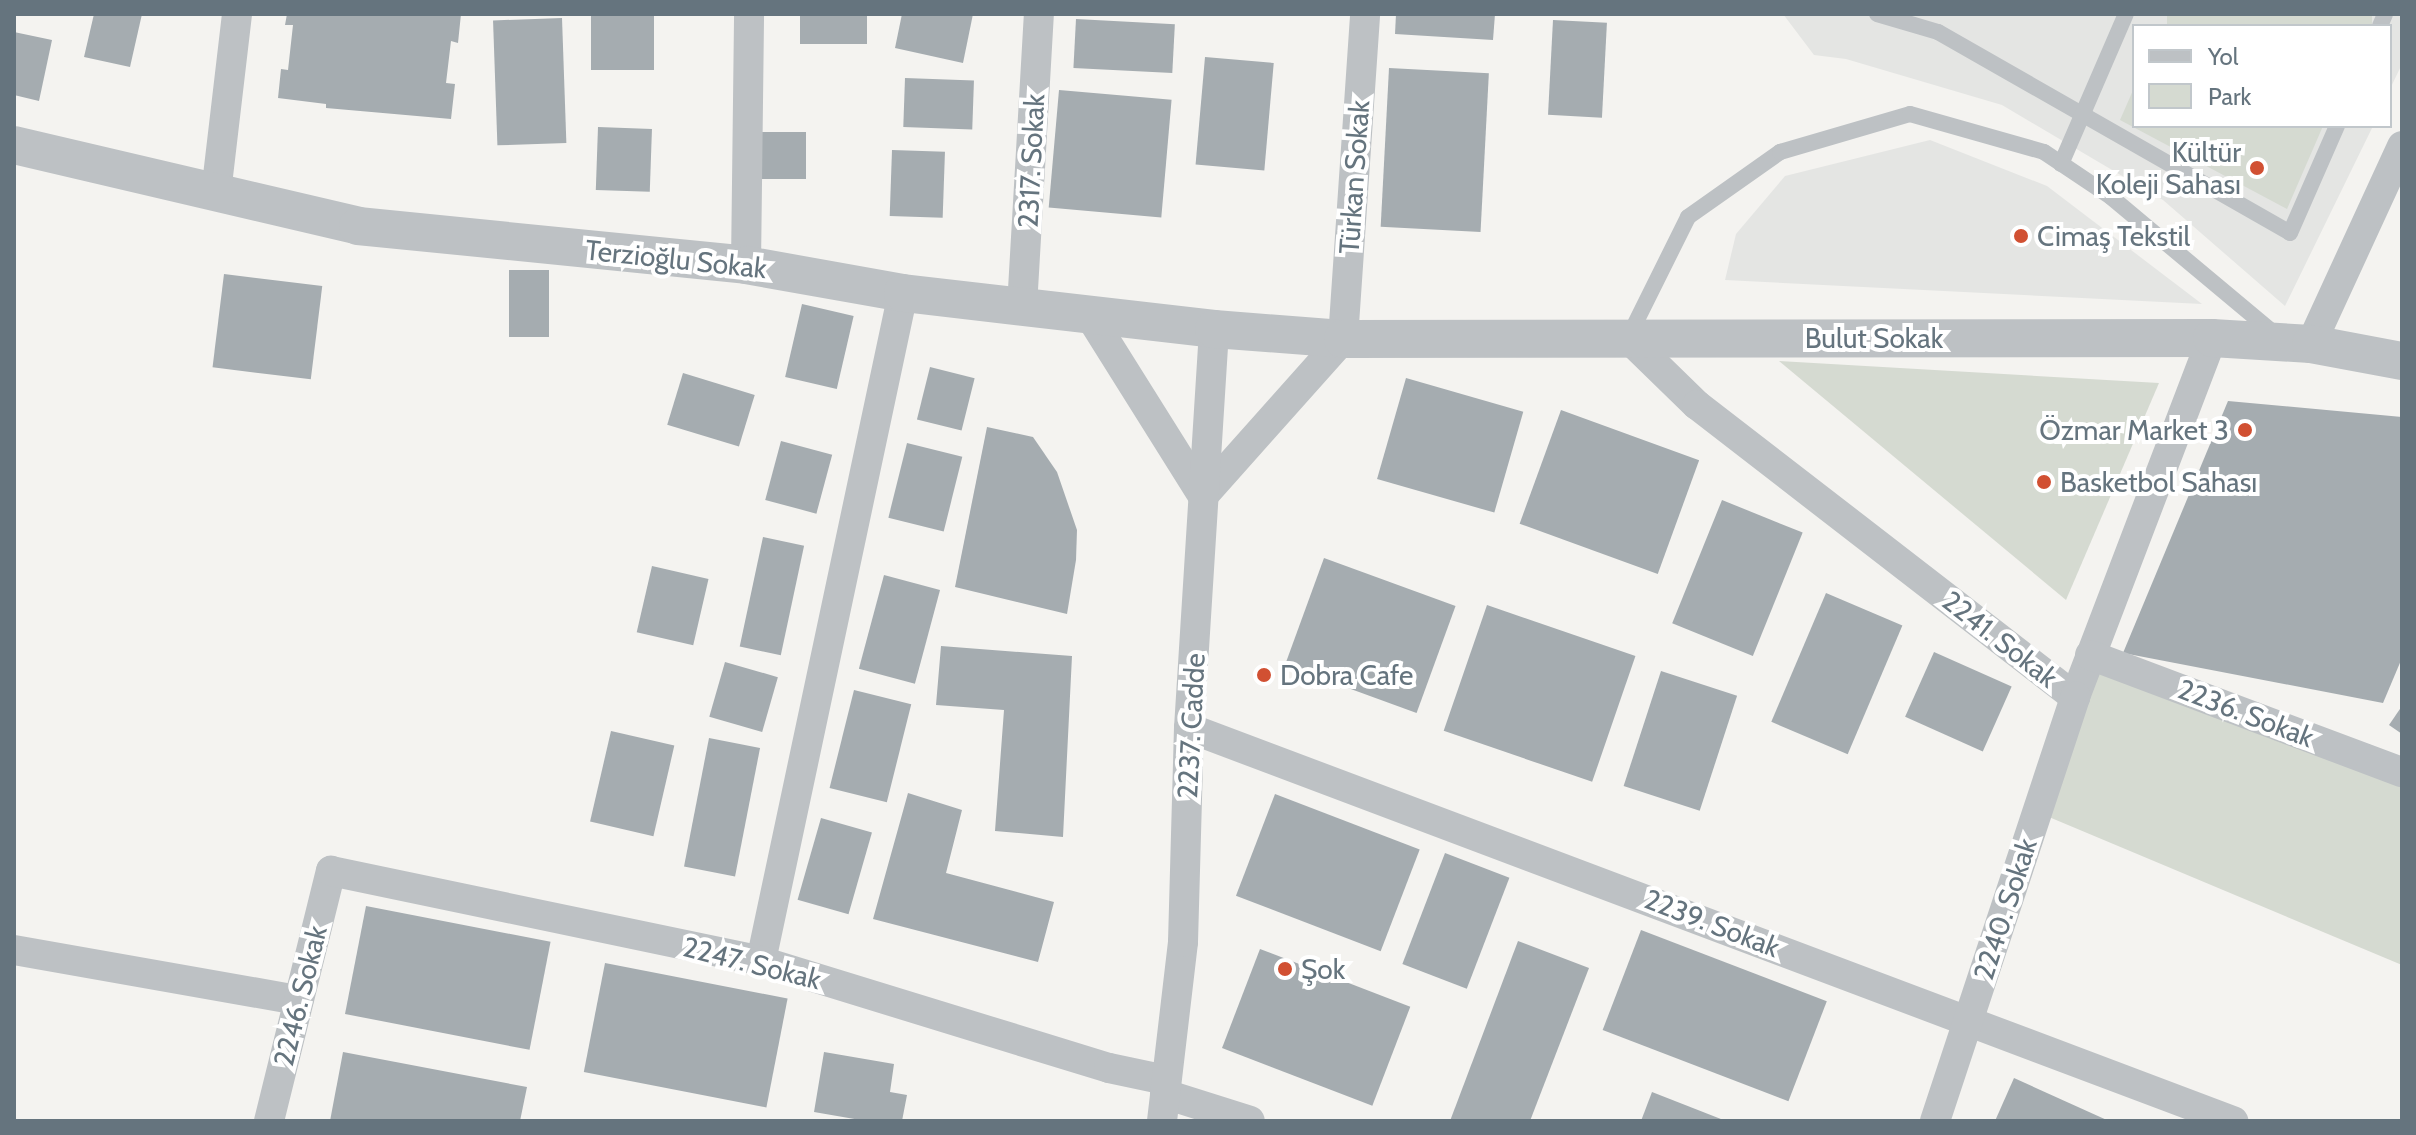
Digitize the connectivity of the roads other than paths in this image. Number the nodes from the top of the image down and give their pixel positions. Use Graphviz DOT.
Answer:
graph roads {
  1 [pos="237,14"];
  2 [pos="749,14"];
  3 [pos="1039,14"];
  4 [pos="1365,14"];
  5 [pos="1877,14"];
  6 [pos="2126,14"];
  7 [pos="1917,20"];
  8 [pos="2083,114"];
  9 [pos="2336,128"];
  10 [pos="14,145"];
  11 [pos="2402,146"];
  12 [pos="2061,164"];
  13 [pos="216,193"];
  14 [pos="746,265"];
  15 [pos="903,293"];
  16 [pos="1022,307"];
  17 [pos="1090,316"];
  18 [pos="1214,329"];
  19 [pos="1628,338"];
  20 [pos="2212,338"];
  21 [pos="1343,339"];
  22 [pos="2298,343"];
  23 [pos="2402,361"];
  24 [pos="1203,496"];
  25 [pos="2090,655"];
  26 [pos="2075,697"];
  27 [pos="1189,728"];
  28 [pos="2402,772"];
  29 [pos="331,871"];
  30 [pos="14,950"];
  31 [pos="761,961"];
  32 [pos="299,1000"];
  33 [pos="1968,1020"];
  34 [pos="1164,1098"];
  35 [pos="269,1121"];
  36 [pos="1250,1121"];
  37 [pos="1935,1121"];
  38 [pos="2233,1121"];
  1 -- 13 [label="street"];
  2 -- 14 [label="street"];
  3 -- 16 [label="street, 2317. Sokak"];
  4 -- 21 [label="street, Türkan Sokak"];
  5 -- 7 [label="lane"];
  6 -- 8 [label="lane"];
  7 -- 8 [label="lane"];
  8 -- 9 [label="lane"];
  8 -- 12 [label="lane"];
  10 -- 13 [label="street, Terzioğlu Sokak"];
  11 -- 22 [label="street"];
  12 -- 19 [label="lane"];
  12 -- 22 [label="lane"];
  13 -- 14 [label="street, Terzioğlu Sokak"];
  14 -- 15 [label="street, Terzioğlu Sokak"];
  15 -- 16 [label="street, Terzioğlu Sokak"];
  15 -- 31 [label="street"];
  16 -- 17 [label="street, Terzioğlu Sokak"];
  17 -- 18 [label="street, Terzioğlu Sokak"];
  17 -- 24 [label="street"];
  18 -- 21 [label="street, Terzioğlu Sokak"];
  18 -- 24 [label="street, 2237. Cadde"];
  19 -- 20 [label="street, Bulut Sokak"];
  19 -- 21 [label="street, Bulut Sokak"];
  19 -- 26 [label="street, 2241. Sokak"];
  20 -- 22 [label="street, Bulut Sokak"];
  20 -- 25 [label="street, 2241. Sokak"];
  21 -- 24 [label="street"];
  22 -- 23 [label="street, Bulut Sokak"];
  24 -- 27 [label="street, 2237. Cadde"];
  25 -- 26 [label="street, 2241. Sokak"];
  25 -- 28 [label="street, 2236. Sokak"];
  26 -- 33 [label="street, 2240. Sokak"];
  27 -- 33 [label="street, 2239. Sokak"];
  27 -- 34 [label="street, 2237. Cadde"];
  29 -- 31 [label="street, 2247. Sokak"];
  29 -- 32 [label="street, 2246. Sokak"];
  30 -- 32 [label="street"];
  31 -- 34 [label="street, 2247. Sokak"];
  32 -- 35 [label="street, 2246. Sokak"];
  33 -- 37 [label="street, 2240. Sokak"];
  33 -- 38 [label="street, 2239. Sokak"];
  34 -- 36 [label="street, 2247. Sokak"];
}
